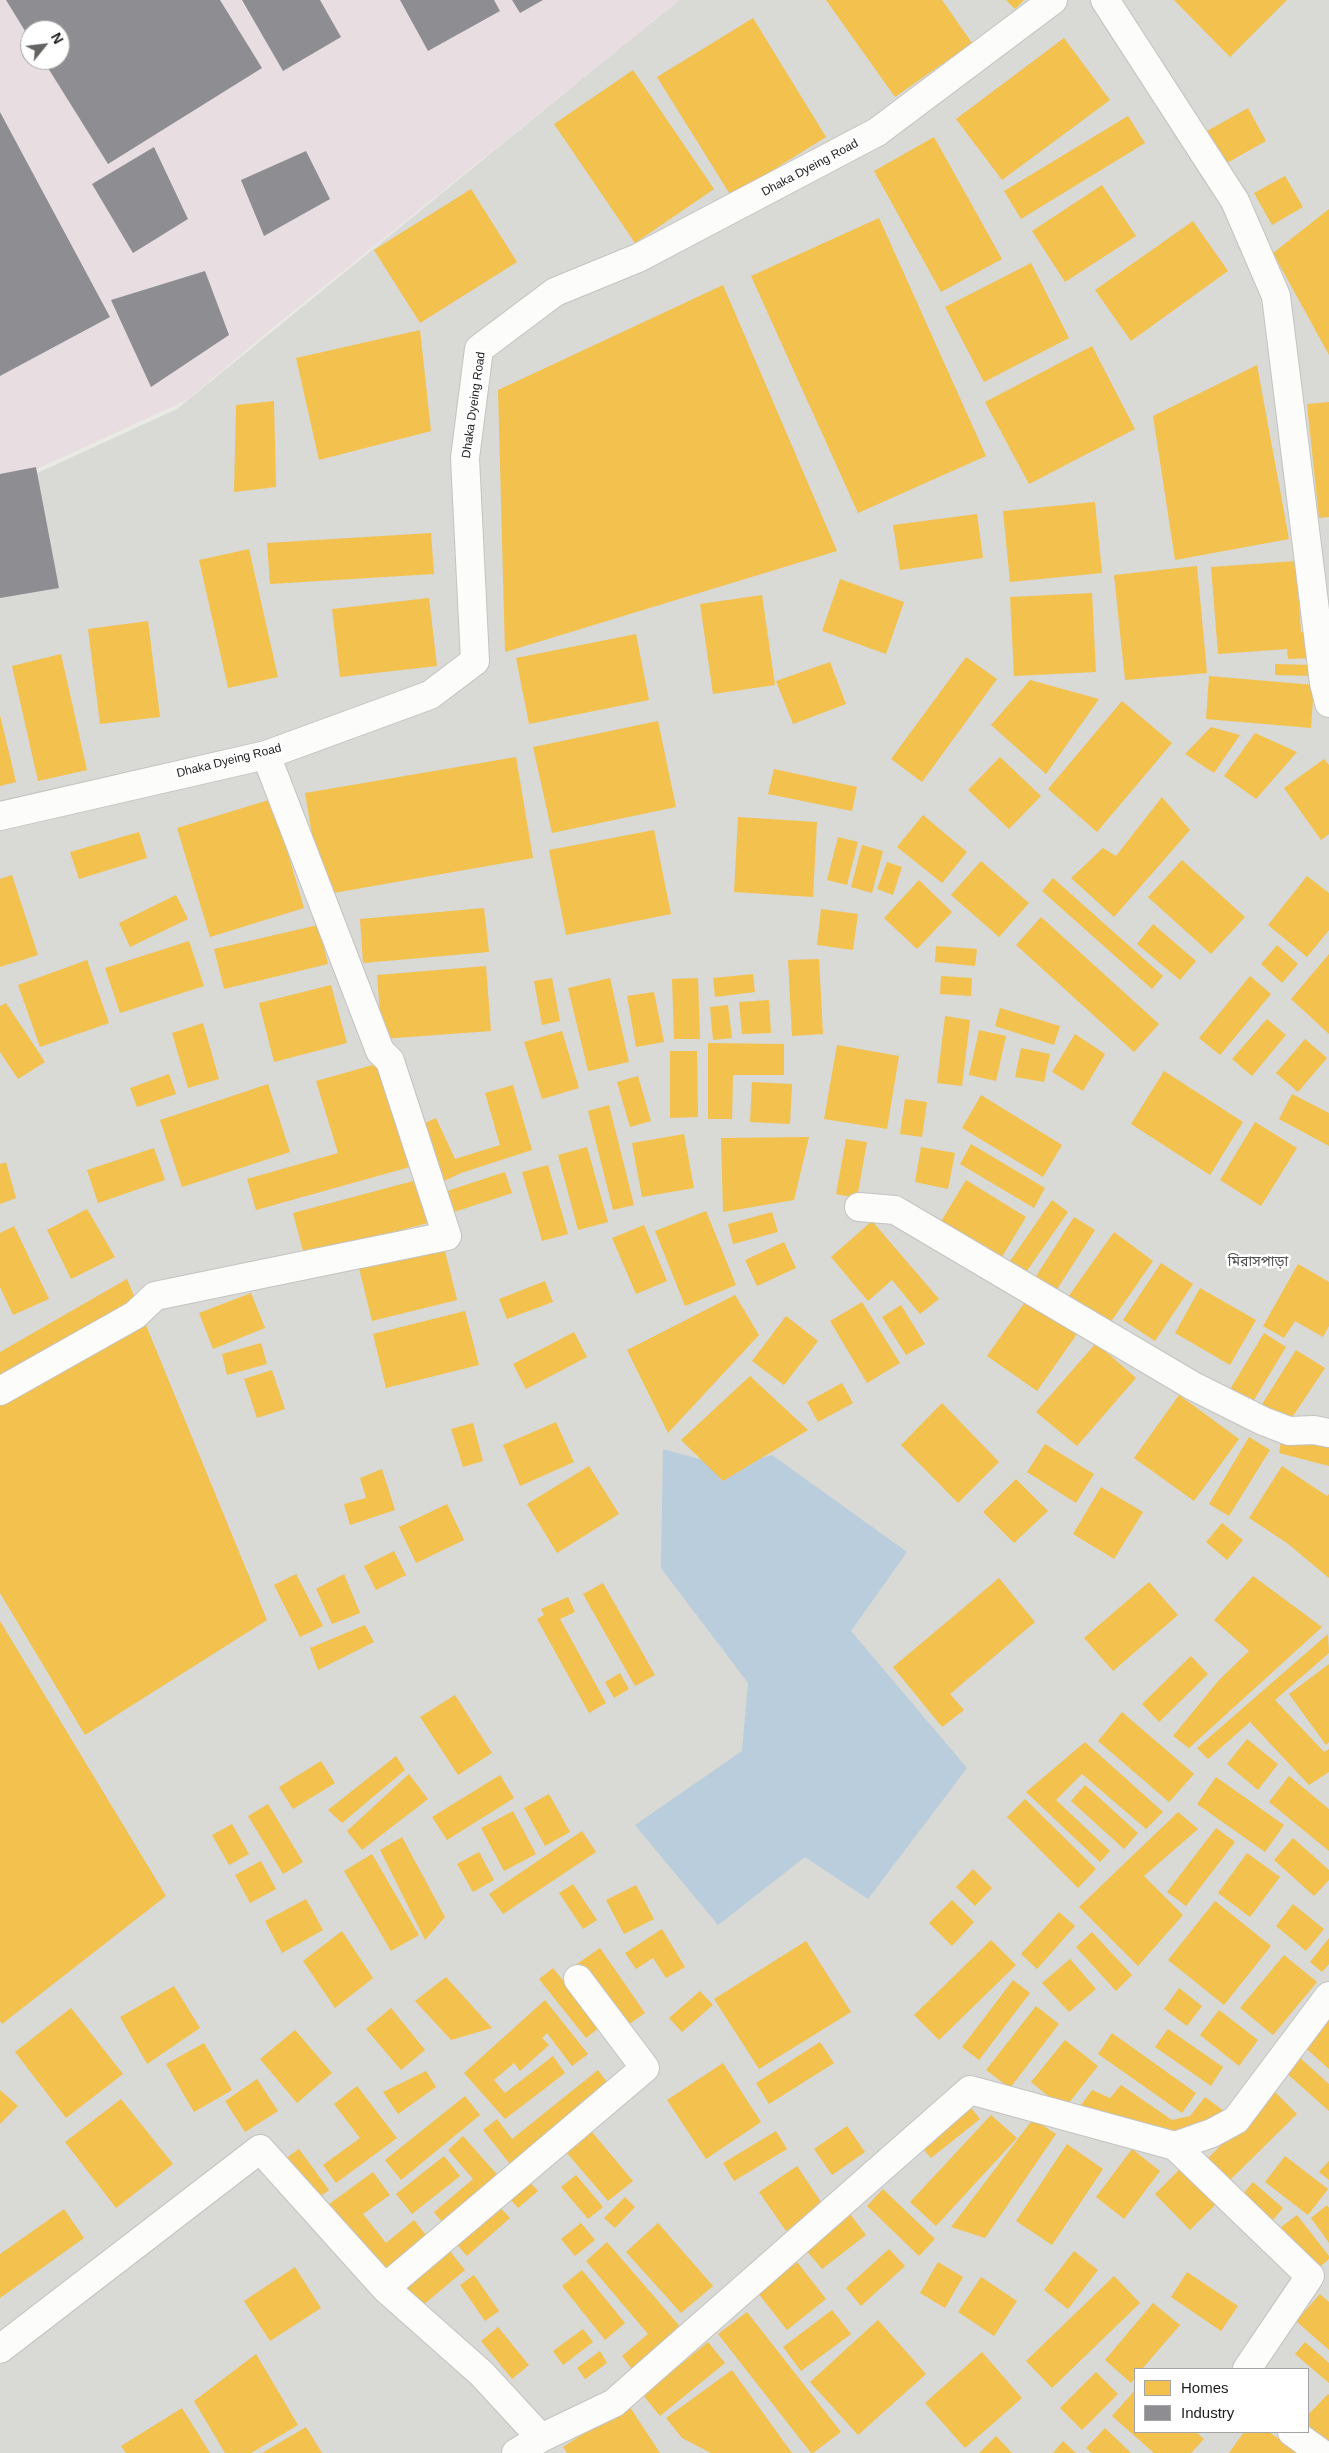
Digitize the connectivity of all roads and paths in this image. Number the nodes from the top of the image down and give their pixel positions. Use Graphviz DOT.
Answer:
graph roads {
  1 [pos="1053,0"];
  2 [pos="1105,0"];
  3 [pos="1329,703"];
  4 [pos="266,755"];
  5 [pos="0,816"];
  6 [pos="859,1207"];
  7 [pos="0,1391"];
  8 [pos="1329,1433"];
  9 [pos="578,1980"];
  10 [pos="1329,1996"];
  11 [pos="1175,2146"];
  12 [pos="385,2288"];
  13 [pos="0,2349"];
  14 [pos="1248,2368"];
  15 [pos="1293,2433"];
  16 [pos="541,2438"];
  17 [pos="516,2453"];
  18 [pos="1321,2453"];
  1 -- 4 [label="street, Dhaka Dyeing Road"];
  2 -- 3 [label="street"];
  4 -- 5 [label="street, Dhaka Dyeing Road"];
  4 -- 7 [label="street"];
  6 -- 8 [label="street"];
  9 -- 12 [label="street"];
  10 -- 11 [label="street"];
  11 -- 14 [label="street"];
  11 -- 16 [label="street"];
  12 -- 13 [label="street"];
  12 -- 16 [label="street"];
  15 -- 18 [label="street"];
  16 -- 17 [label="street"];
}
